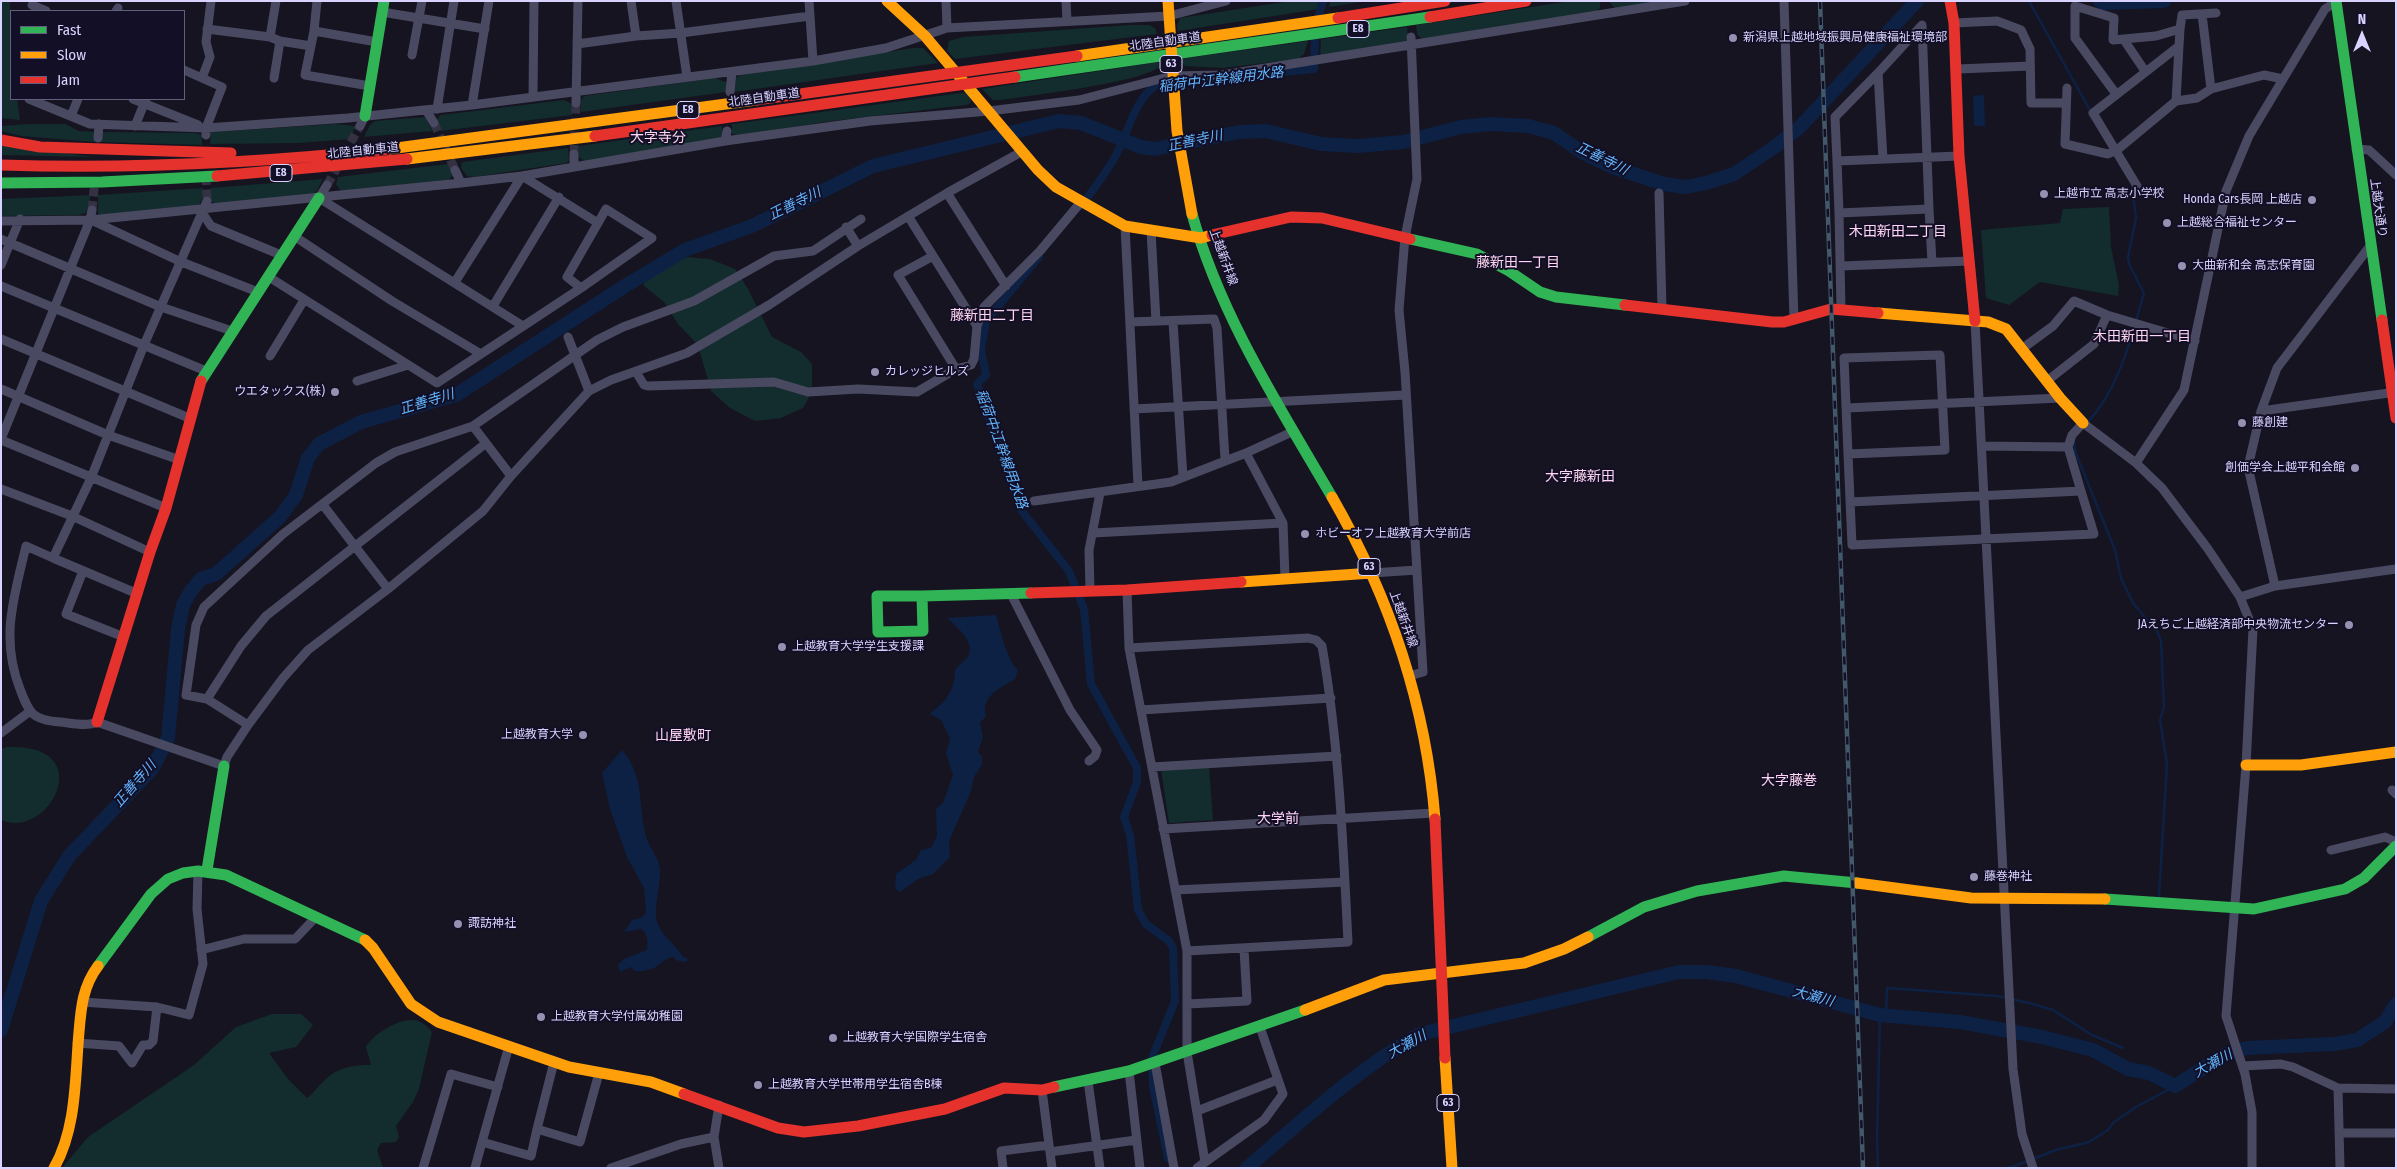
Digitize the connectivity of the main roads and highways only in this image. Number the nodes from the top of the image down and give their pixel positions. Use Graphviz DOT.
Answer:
graph roads {
  1 [pos="887,1"];
  2 [pos="1168,1"];
  3 [pos="1446,1"];
  4 [pos="1526,1"];
  5 [pos="2336,2"];
  6 [pos="1951,5"];
  7 [pos="898,6"];
  8 [pos="383,7"];
  9 [pos="363,121"];
  10 [pos="1,140"];
  11 [pos="433,144"];
  12 [pos="1,166"];
  13 [pos="191,180"];
  14 [pos="1,183"];
  15 [pos="1,193"];
  16 [pos="319,198"];
  17 [pos="1201,238"];
  18 [pos="1976,321"];
  19 [pos="2394,392"];
  20 [pos="2396,418"];
  21 [pos="2086,426"];
  22 [pos="1372,573"];
  23 [pos="922,596"];
  24 [pos="97,722"];
  25 [pos="2396,752"];
  26 [pos="2246,765"];
  27 [pos="224,766"];
  28 [pos="2396,844"];
  29 [pos="202,870"];
  30 [pos="1441,975"];
  31 [pos="54,1168"];
  32 [pos="1452,1168"];
  1 -- 7 [label="main road"];
  2 -- 17 [label="main road, 上越新井線 / 63"];
  3 -- 11 [label="main road, 北陸自動車道 / E8"];
  4 -- 13 [label="main road, 北陸自動車道 / E8"];
  5 -- 19 [label="main road, 上越大通り"];
  6 -- 18 [label="main road"];
  7 -- 17 [label="main road"];
  8 -- 9 [label="main road"];
  10 -- 11 [label="main road"];
  11 -- 12 [label="main road, 北陸自動車道 / E8"];
  13 -- 14 [label="main road, 北陸自動車道 / E8"];
  13 -- 15 [label="main road"];
  16 -- 24 [label="main road"];
  17 -- 18 [label="main road"];
  17 -- 22 [label="main road, 上越新井線 / 63"];
  18 -- 21 [label="main road"];
  19 -- 20 [label="main road, 上越大通り"];
  22 -- 23 [label="main road"];
  22 -- 30 [label="main road, 上越新井線 / 63"];
  23 -- 23 [label="main road"];
  25 -- 26 [label="main road"];
  27 -- 29 [label="main road"];
  28 -- 30 [label="main road"];
  29 -- 30 [label="main road"];
  29 -- 31 [label="main road"];
  30 -- 32 [label="main road, 上越新井線 / 63"];
}
